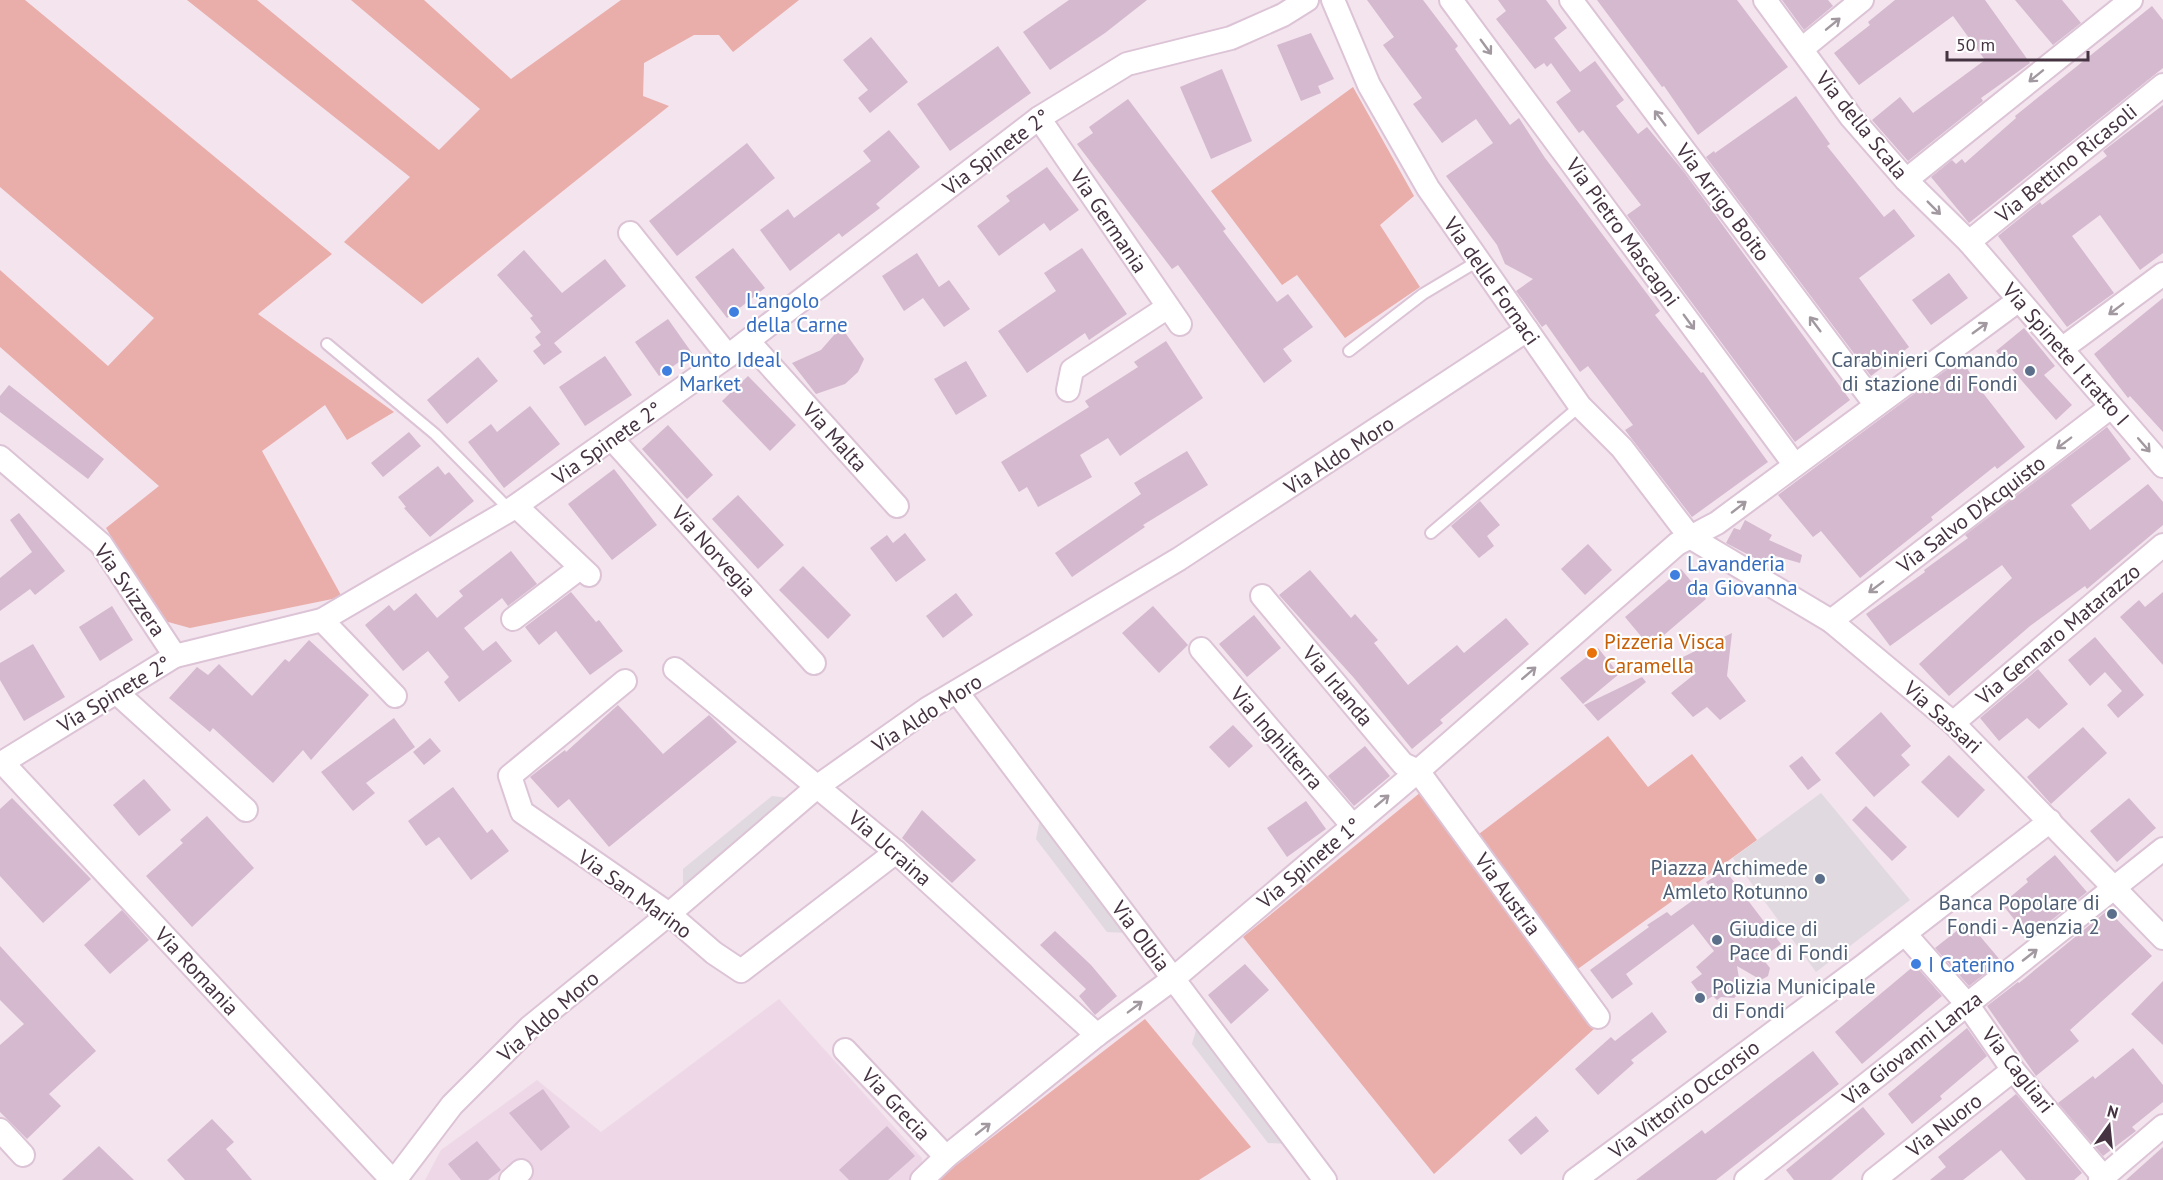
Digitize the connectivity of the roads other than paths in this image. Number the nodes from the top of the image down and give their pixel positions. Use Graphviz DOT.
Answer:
graph roads {
  1 [pos="1307,0"];
  2 [pos="1333,0"];
  3 [pos="1451,0"];
  4 [pos="1571,0"];
  5 [pos="1765,0"];
  6 [pos="1862,0"];
  7 [pos="2131,0"];
  8 [pos="1803,48"];
  9 [pos="2163,85"];
  10 [pos="1039,118"];
  11 [pos="1906,180"];
  12 [pos="630,233"];
  13 [pos="1969,242"];
  14 [pos="1478,261"];
  15 [pos="2163,274"];
  16 [pos="2019,300"];
  17 [pos="1527,330"];
  18 [pos="748,340"];
  19 [pos="327,344"];
  20 [pos="2063,348"];
  21 [pos="1349,351"];
  22 [pos="728,356"];
  23 [pos="1068,390"];
  24 [pos="1875,404"];
  25 [pos="1580,405"];
  26 [pos="2111,407"];
  27 [pos="613,440"];
  28 [pos="0,457"];
  29 [pos="1794,464"];
  30 [pos="2163,466"];
  31 [pos="897,506"];
  32 [pos="513,508"];
  33 [pos="1431,533"];
  34 [pos="1690,537"];
  35 [pos="2163,545"];
  36 [pos="1262,596"];
  37 [pos="513,619"];
  38 [pos="322,620"];
  39 [pos="1832,621"];
  40 [pos="1201,649"];
  41 [pos="175,656"];
  42 [pos="814,663"];
  43 [pos="675,669"];
  44 [pos="625,681"];
  45 [pos="116,692"];
  46 [pos="957,692"];
  47 [pos="395,696"];
  48 [pos="1953,723"];
  49 [pos="1,763"];
  50 [pos="1418,771"];
  51 [pos="818,786"];
  52 [pos="246,810"];
  53 [pos="2050,821"];
  54 [pos="1353,826"];
  55 [pos="2163,849"];
  56 [pos="896,852"];
  57 [pos="2116,889"];
  58 [pos="669,914"];
  59 [pos="1905,934"];
  60 [pos="2163,938"];
  61 [pos="1173,979"];
  62 [pos="1967,1004"];
  63 [pos="1598,1017"];
  64 [pos="1097,1035"];
  65 [pos="845,1050"];
  66 [pos="2013,1070"];
  67 [pos="2163,1126"];
  68 [pos="0,1130"];
  69 [pos="23,1155"];
  70 [pos="946,1157"];
  71 [pos="1748,1179"];
  72 [pos="2104,1179"];
  73 [pos="393,1180"];
  74 [pos="922,1180"];
  75 [pos="1325,1180"];
  76 [pos="1575,1180"];
  77 [pos="1874,1180"];
  1 -- 10 [label="street, Via Spinete 2°"];
  2 -- 14 [label="street, Via delle Fornaci"];
  3 -- 29 [label="street, Via Pietro Mascagni, one-way"];
  24 -- 4 [label="street, Via Arrigo Boito, one-way"];
  5 -- 8 [label="street, Via della Scala"];
  8 -- 6 [label="street, one-way"];
  7 -- 11 [label="street, one-way"];
  8 -- 11 [label="street, Via della Scala"];
  9 -- 13 [label="street, Via Bettino Ricasoli"];
  10 -- 18 [label="street, Via Spinete 2°"];
  10 -- 23 [label="street, Via Germania"];
  11 -- 13 [label="street, Via della Scala, one-way"];
  12 -- 22 [label="street"];
  13 -- 16 [label="street, Via Spinete I tratto I"];
  14 -- 17 [label="street, Via delle Fornaci"];
  14 -- 21 [label="lane"];
  15 -- 20 [label="street, one-way"];
  16 -- 20 [label="street, Via Spinete I tratto I"];
  24 -- 16 [label="street, Via Spinete 1°, one-way"];
  17 -- 25 [label="street, Via delle Fornaci"];
  17 -- 46 [label="street, Via Aldo Moro"];
  18 -- 22 [label="street, Via Spinete 2°"];
  18 -- 31 [label="street, Via Malta"];
  19 -- 32 [label="lane"];
  20 -- 26 [label="street, Via Spinete I tratto I"];
  22 -- 27 [label="street, Via Spinete 2°"];
  24 -- 29 [label="street, Via Spinete 1°"];
  25 -- 33 [label="lane"];
  25 -- 34 [label="street, Via delle Fornaci"];
  26 -- 30 [label="street, Via Spinete I tratto I, one-way"];
  26 -- 39 [label="street, Via Salvo D'Acquisto, one-way"];
  27 -- 32 [label="street, Via Spinete 2°"];
  27 -- 42 [label="street, Via Norvegia"];
  28 -- 41 [label="street, Via Svizzera"];
  34 -- 29 [label="street, Via Spinete 1°, one-way"];
  32 -- 37 [label="street"];
  32 -- 38 [label="street, Via Spinete 2°"];
  34 -- 39 [label="street, Via Sassari"];
  50 -- 34 [label="street, Via Spinete 1°, one-way"];
  35 -- 48 [label="street, Via Gennaro Matarazzo"];
  36 -- 50 [label="street, Via Irlanda"];
  38 -- 41 [label="street, Via Spinete 2°"];
  38 -- 47 [label="street"];
  39 -- 48 [label="street, Via Sassari"];
  40 -- 54 [label="street, Via Inghilterra"];
  41 -- 45 [label="street, Via Spinete 2°"];
  43 -- 51 [label="street, Via Ucraina"];
  44 -- 58 [label="street, Via San Marino"];
  45 -- 49 [label="street, Via Spinete 2°"];
  45 -- 52 [label="street"];
  46 -- 51 [label="street, Via Aldo Moro"];
  46 -- 61 [label="street, Via Olbia"];
  48 -- 53 [label="street, Via Sassari"];
  49 -- 73 [label="street, Via Romania"];
  54 -- 50 [label="street, Via Spinete 1°, one-way"];
  50 -- 63 [label="street, Via Austria"];
  51 -- 56 [label="street, Via Ucraina"];
  51 -- 58 [label="street, Via Aldo Moro"];
  53 -- 57 [label="street, Via Sassari"];
  53 -- 59 [label="street, Via Vittorio Occorsio"];
  54 -- 61 [label="street, Via Spinete 1°"];
  55 -- 57 [label="street, Via Giovanni Lanza"];
  56 -- 58 [label="street, Via San Marino"];
  56 -- 64 [label="street, Via Ucraina"];
  57 -- 60 [label="street, Via Sassari"];
  62 -- 57 [label="street, Via Giovanni Lanza, one-way"];
  58 -- 73 [label="street, Via Aldo Moro"];
  59 -- 62 [label="street, Via Cagliari"];
  59 -- 76 [label="street, Via Vittorio Occorsio"];
  64 -- 61 [label="street, Via Spinete 1°, one-way"];
  61 -- 75 [label="street, Via Olbia"];
  62 -- 66 [label="street, Via Cagliari"];
  62 -- 71 [label="street, Via Giovanni Lanza"];
  70 -- 64 [label="street, Via Spinete 1°, one-way"];
  65 -- 70 [label="street, Via Grecia"];
  66 -- 72 [label="street, Via Cagliari"];
  66 -- 77 [label="street, Via Nuoro"];
  67 -- 72 [label="street"];
  68 -- 69 [label="street"];
  70 -- 74 [label="street, Via Spinete 1°"];
}
